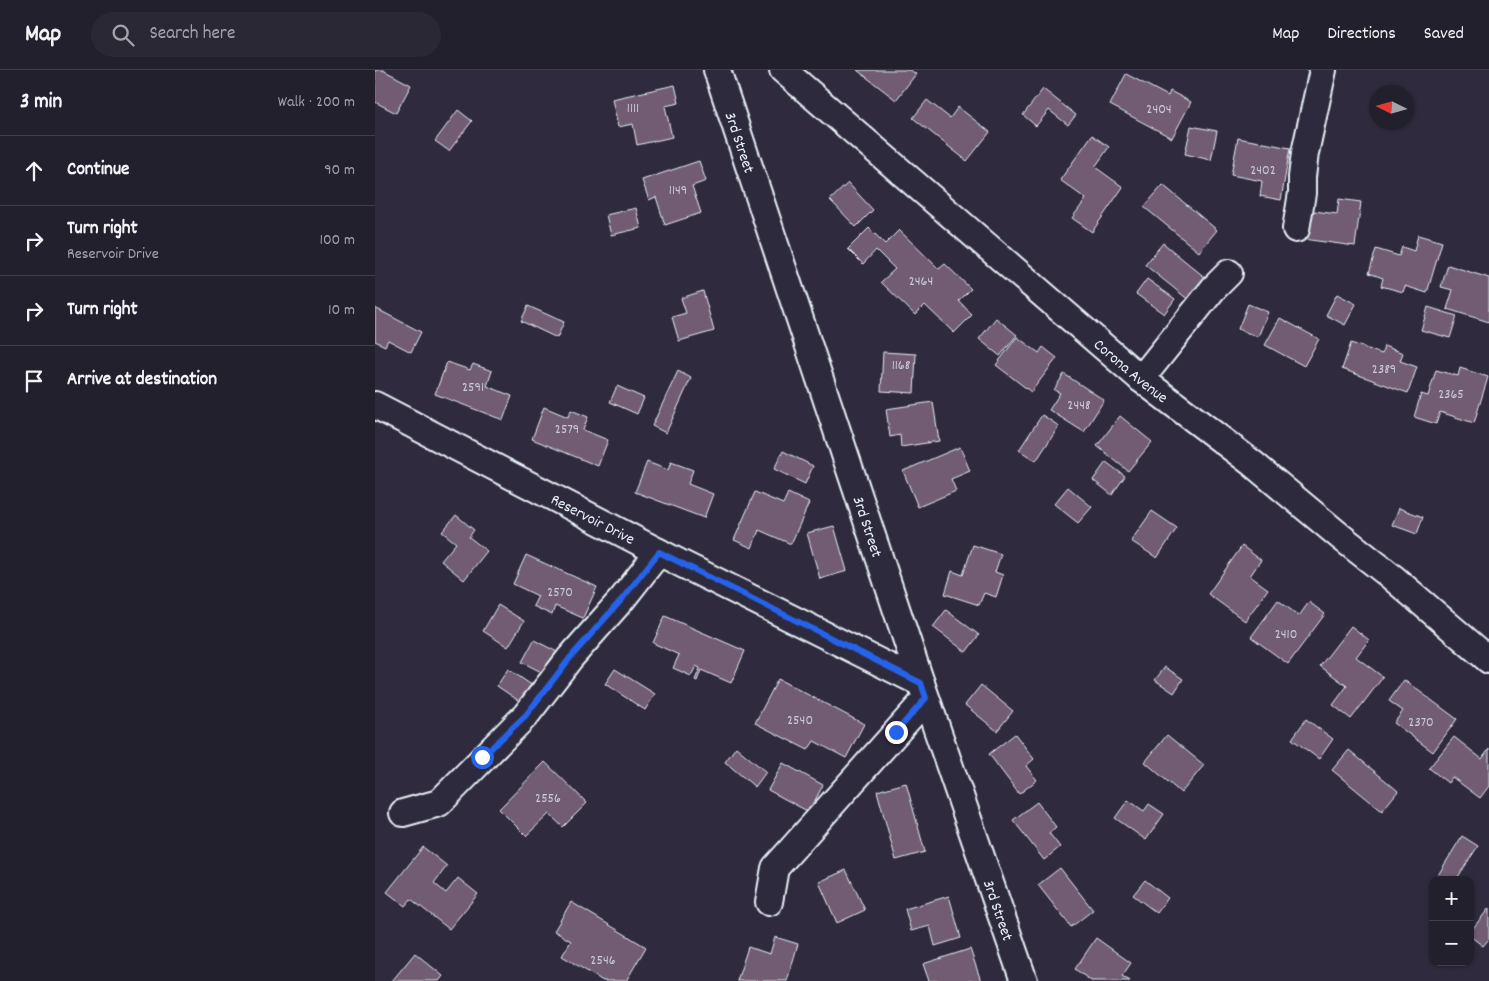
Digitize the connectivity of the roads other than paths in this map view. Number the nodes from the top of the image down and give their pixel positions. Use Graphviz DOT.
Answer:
graph roads {
  1 [pos="717,70"];
  2 [pos="783,70"];
  3 [pos="1323,70"];
  4 [pos="1296,229"];
  5 [pos="1229,274"];
  6 [pos="1141,379"];
  7 [pos="375,405"];
  8 [pos="659,552"];
  9 [pos="1489,660"];
  10 [pos="923,691"];
  11 [pos="403,813"];
  12 [pos="769,902"];
  13 [pos="1024,981"];
  1 -- 10 [label="street, 3rd Street"];
  2 -- 6 [label="street, Corona Avenue"];
  3 -- 4 [label="street"];
  5 -- 6 [label="street"];
  6 -- 9 [label="street, Corona Avenue"];
  7 -- 8 [label="street, Reservoir Drive"];
  8 -- 10 [label="street, Reservoir Drive"];
  8 -- 11 [label="street"];
  10 -- 12 [label="street"];
  10 -- 13 [label="street, 3rd Street"];
}
